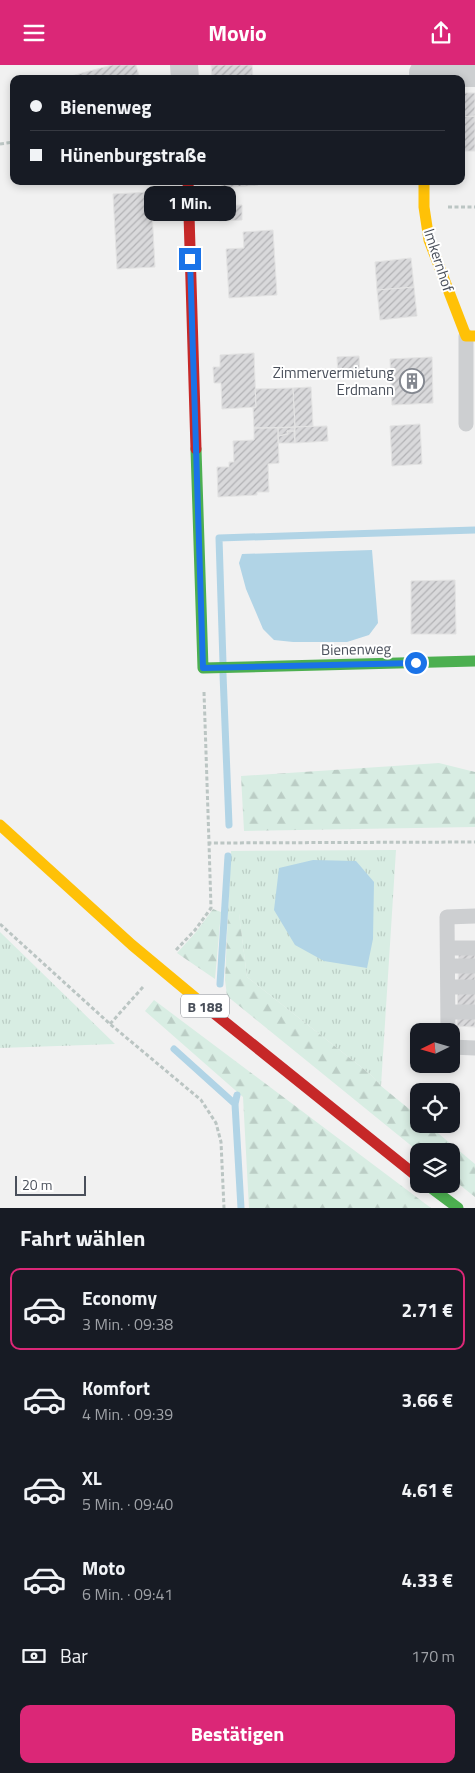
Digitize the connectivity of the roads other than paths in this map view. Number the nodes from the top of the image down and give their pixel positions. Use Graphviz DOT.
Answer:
graph roads {
  1 [pos="423,72"];
  2 [pos="475,73"];
  3 [pos="188,185"];
  4 [pos="424,185"];
  5 [pos="471,336"];
  6 [pos="466,424"];
  7 [pos="475,661"];
  8 [pos="0,825"];
  9 [pos="475,916"];
  10 [pos="448,948"];
  11 [pos="475,948"];
  12 [pos="475,966"];
  13 [pos="448,967"];
  14 [pos="448,987"];
  15 [pos="475,987"];
  16 [pos="448,1012"];
  17 [pos="475,1012"];
  18 [pos="448,1023"];
  19 [pos="460,1047"];
  20 [pos="475,1047"];
  21 [pos="410,1171"];
  22 [pos="438,1193"];
  23 [pos="458,1208"];
  1 -- 2 [label="street"];
  3 -- 7 [label="street, Bienenweg"];
  4 -- 5 [label="street, Imkernhof"];
  5 -- 6 [label="lane, Imkernhof"];
  8 -- 21 [label="street, B 188"];
  9 -- 10 [label="lane"];
  10 -- 11 [label="lane"];
  10 -- 13 [label="lane"];
  12 -- 13 [label="lane"];
  13 -- 14 [label="lane"];
  14 -- 15 [label="lane"];
  14 -- 16 [label="lane"];
  16 -- 17 [label="lane"];
  16 -- 18 [label="lane"];
  19 -- 20 [label="lane"];
  22 -- 23 [label="street"];
}
